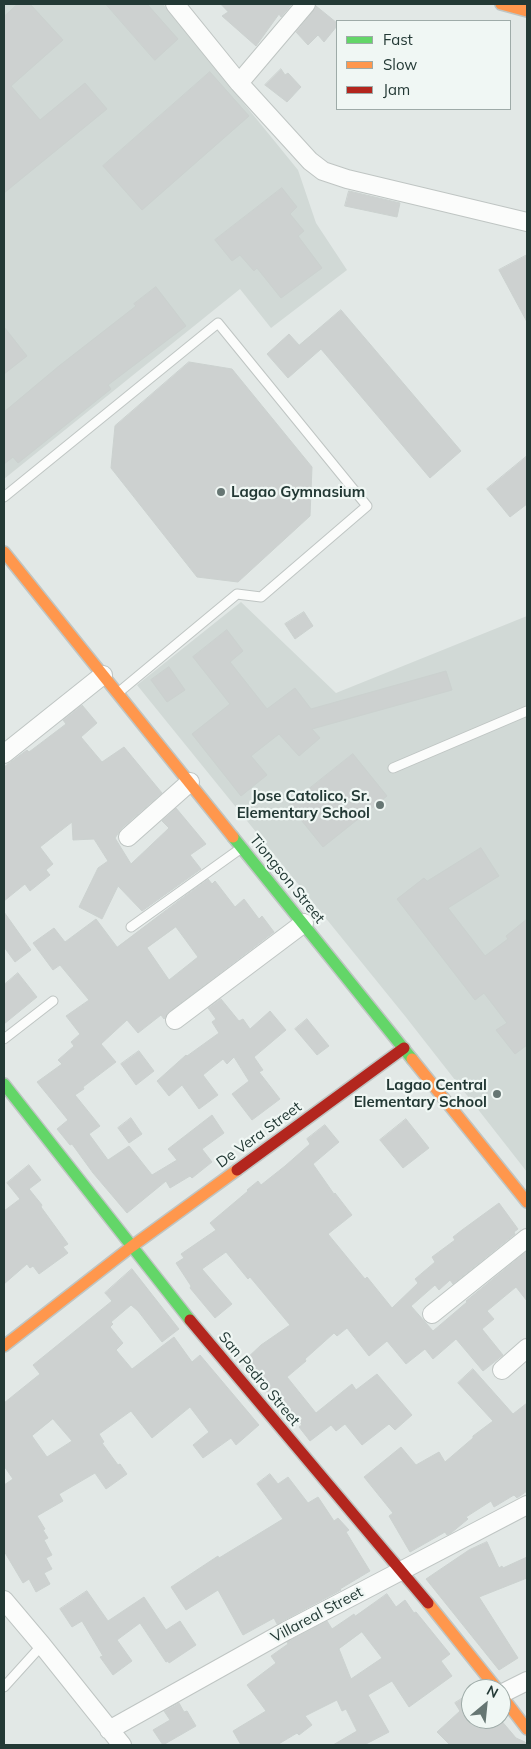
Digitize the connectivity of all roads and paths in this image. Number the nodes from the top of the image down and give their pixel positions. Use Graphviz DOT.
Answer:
graph roads {
  1 [pos="175,4"];
  2 [pos="306,4"];
  3 [pos="501,4"];
  4 [pos="527,11"];
  5 [pos="239,83"];
  6 [pos="527,222"];
  7 [pos="4,497"];
  8 [pos="4,552"];
  9 [pos="103,675"];
  10 [pos="118,693"];
  11 [pos="527,711"];
  12 [pos="4,754"];
  13 [pos="393,768"];
  14 [pos="190,782"];
  15 [pos="128,838"];
  16 [pos="242,847"];
  17 [pos="304,923"];
  18 [pos="131,927"];
  19 [pos="53,1001"];
  20 [pos="175,1020"];
  21 [pos="4,1039"];
  22 [pos="404,1048"];
  23 [pos="4,1084"];
  24 [pos="527,1202"];
  25 [pos="527,1238"];
  26 [pos="131,1247"];
  27 [pos="432,1314"];
  28 [pos="4,1346"];
  29 [pos="527,1348"];
  30 [pos="502,1370"];
  31 [pos="527,1505"];
  32 [pos="401,1570"];
  33 [pos="4,1600"];
  34 [pos="42,1645"];
  35 [pos="489,1679"];
  36 [pos="527,1681"];
  37 [pos="4,1687"];
  38 [pos="511,1689"];
  39 [pos="511,1707"];
  40 [pos="527,1729"];
  41 [pos="109,1730"];
  42 [pos="122,1745"];
  1 -- 5 [label="street"];
  2 -- 5 [label="street"];
  3 -- 4 [label="street"];
  5 -- 6 [label="street"];
  7 -- 10 [label="lane"];
  8 -- 9 [label="street, Tiongson Street"];
  9 -- 10 [label="street, Tiongson Street"];
  9 -- 12 [label="street"];
  10 -- 14 [label="street, Tiongson Street"];
  11 -- 13 [label="lane"];
  14 -- 15 [label="street"];
  14 -- 16 [label="street, Tiongson Street"];
  16 -- 17 [label="street, Tiongson Street"];
  16 -- 18 [label="lane"];
  17 -- 20 [label="street"];
  17 -- 22 [label="street, Tiongson Street"];
  19 -- 21 [label="lane"];
  22 -- 24 [label="street, Tiongson Street"];
  22 -- 26 [label="street, De Vera Street"];
  23 -- 26 [label="street, San Pedro Street"];
  25 -- 27 [label="street"];
  26 -- 28 [label="street, De Vera Street"];
  26 -- 32 [label="street, San Pedro Street"];
  29 -- 30 [label="street"];
  31 -- 32 [label="street, Villareal Street"];
  32 -- 35 [label="street, San Pedro Street"];
  32 -- 41 [label="street, Villareal Street"];
  33 -- 34 [label="street"];
  34 -- 37 [label="lane"];
  34 -- 41 [label="street"];
  36 -- 38 [label="street"];
  39 -- 40 [label="street"];
  41 -- 42 [label="street"];
}
